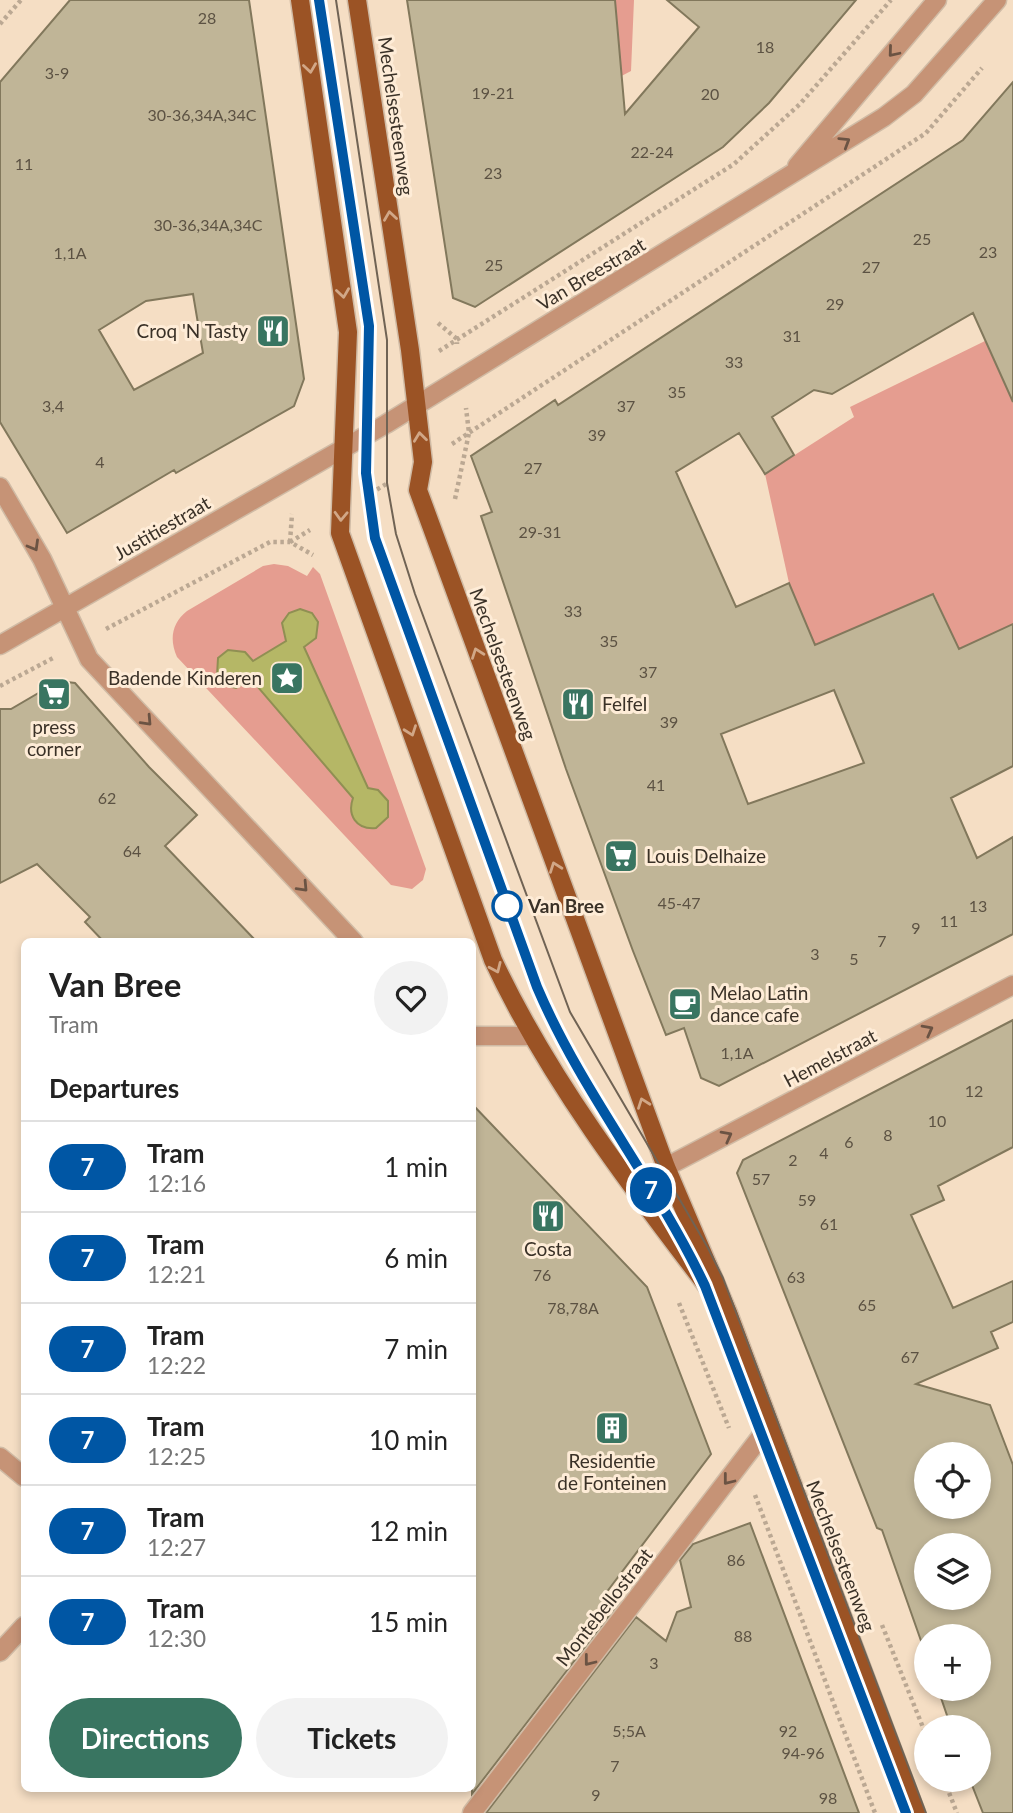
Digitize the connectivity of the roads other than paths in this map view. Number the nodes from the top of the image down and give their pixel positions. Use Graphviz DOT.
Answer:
graph roads {
  1 [pos="300,0"];
  2 [pos="357,0"];
  3 [pos="937,0"];
  4 [pos="997,0"];
  5 [pos="787,178"];
  6 [pos="416,405"];
  7 [pos="344,447"];
  8 [pos="0,487"];
  9 [pos="65,608"];
  10 [pos="0,645"];
  11 [pos="350,938"];
  12 [pos="1013,985"];
  13 [pos="476,1036"];
  14 [pos="532,1036"];
  15 [pos="666,1167"];
  16 [pos="634,1188"];
  17 [pos="728,1314"];
  18 [pos="769,1426"];
  19 [pos="0,1457"];
  20 [pos="21,1474"];
  21 [pos="21,1629"];
  22 [pos="0,1652"];
  23 [pos="472,1813"];
  24 [pos="916,1813"];
  1 -- 7 [label="main road, Mechelsesteenweg, one-way"];
  6 -- 2 [label="main road, Mechelsesteenweg, one-way"];
  3 -- 5 [label="street, Van Breestraat, one-way"];
  5 -- 4 [label="street, Van Breestraat, one-way"];
  5 -- 6 [label="street, Van Breestraat"];
  6 -- 7 [label="street, Van Breestraat"];
  15 -- 6 [label="main road, Mechelsesteenweg, one-way"];
  7 -- 9 [label="street, Justitiestraat"];
  7 -- 14 [label="main road, Mechelsesteenweg, one-way"];
  8 -- 9 [label="street, one-way"];
  9 -- 10 [label="street, Justitiestraat"];
  9 -- 11 [label="street, one-way"];
  15 -- 12 [label="street, Hemelstraat, one-way"];
  13 -- 14 [label="street"];
  14 -- 16 [label="main road, Mechelsesteenweg"];
  15 -- 16 [label="street, Hemelstraat"];
  15 -- 17 [label="main road, Mechelsesteenweg"];
  16 -- 17 [label="main road, Mechelsesteenweg"];
  17 -- 18 [label="main road, Mechelsesteenweg"];
  18 -- 23 [label="street, Montebellostraat, one-way"];
  18 -- 24 [label="main road, Mechelsesteenweg"];
  19 -- 20 [label="street"];
  21 -- 22 [label="street"];
}
